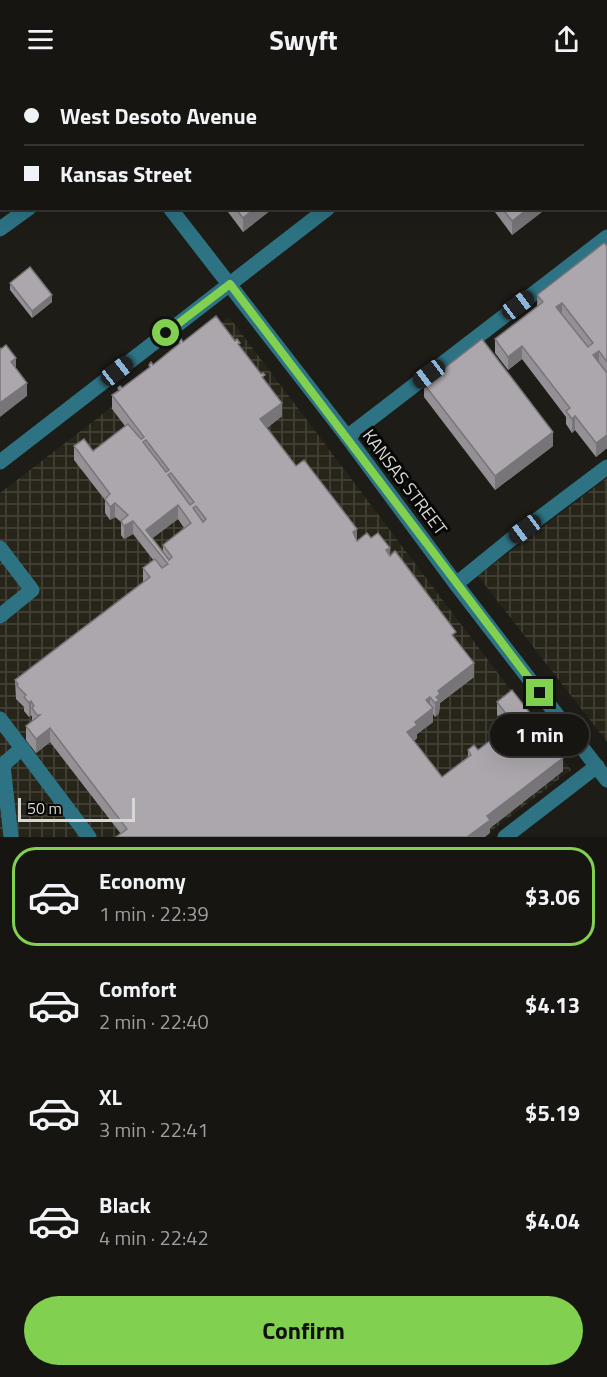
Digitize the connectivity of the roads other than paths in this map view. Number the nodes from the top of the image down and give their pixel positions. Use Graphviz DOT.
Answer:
graph roads {
  1 [pos="26,210"];
  2 [pos="172,210"];
  3 [pos="325,210"];
  4 [pos="0,229"];
  5 [pos="607,237"];
  6 [pos="230,284"];
  7 [pos="347,437"];
  8 [pos="0,462"];
  9 [pos="607,467"];
  10 [pos="0,548"];
  11 [pos="456,584"];
  12 [pos="0,616"];
  13 [pos="0,719"];
  14 [pos="22,748"];
  15 [pos="597,766"];
  16 [pos="607,780"];
  17 [pos="11,837"];
  18 [pos="89,837"];
  19 [pos="505,837"];
  1 -- 4 [label="street"];
  2 -- 6 [label="street, KANSAS STREET"];
  3 -- 6 [label="street"];
  5 -- 7 [label="street"];
  6 -- 7 [label="street, KANSAS STREET"];
  6 -- 8 [label="street"];
  7 -- 11 [label="street, KANSAS STREET"];
  9 -- 11 [label="street"];
  10 -- 12 [label="street"];
  11 -- 15 [label="street, KANSAS STREET"];
  13 -- 14 [label="street"];
  14 -- 17 [label="street"];
  14 -- 18 [label="street"];
  15 -- 16 [label="street, KANSAS STREET"];
  15 -- 19 [label="street"];
}
